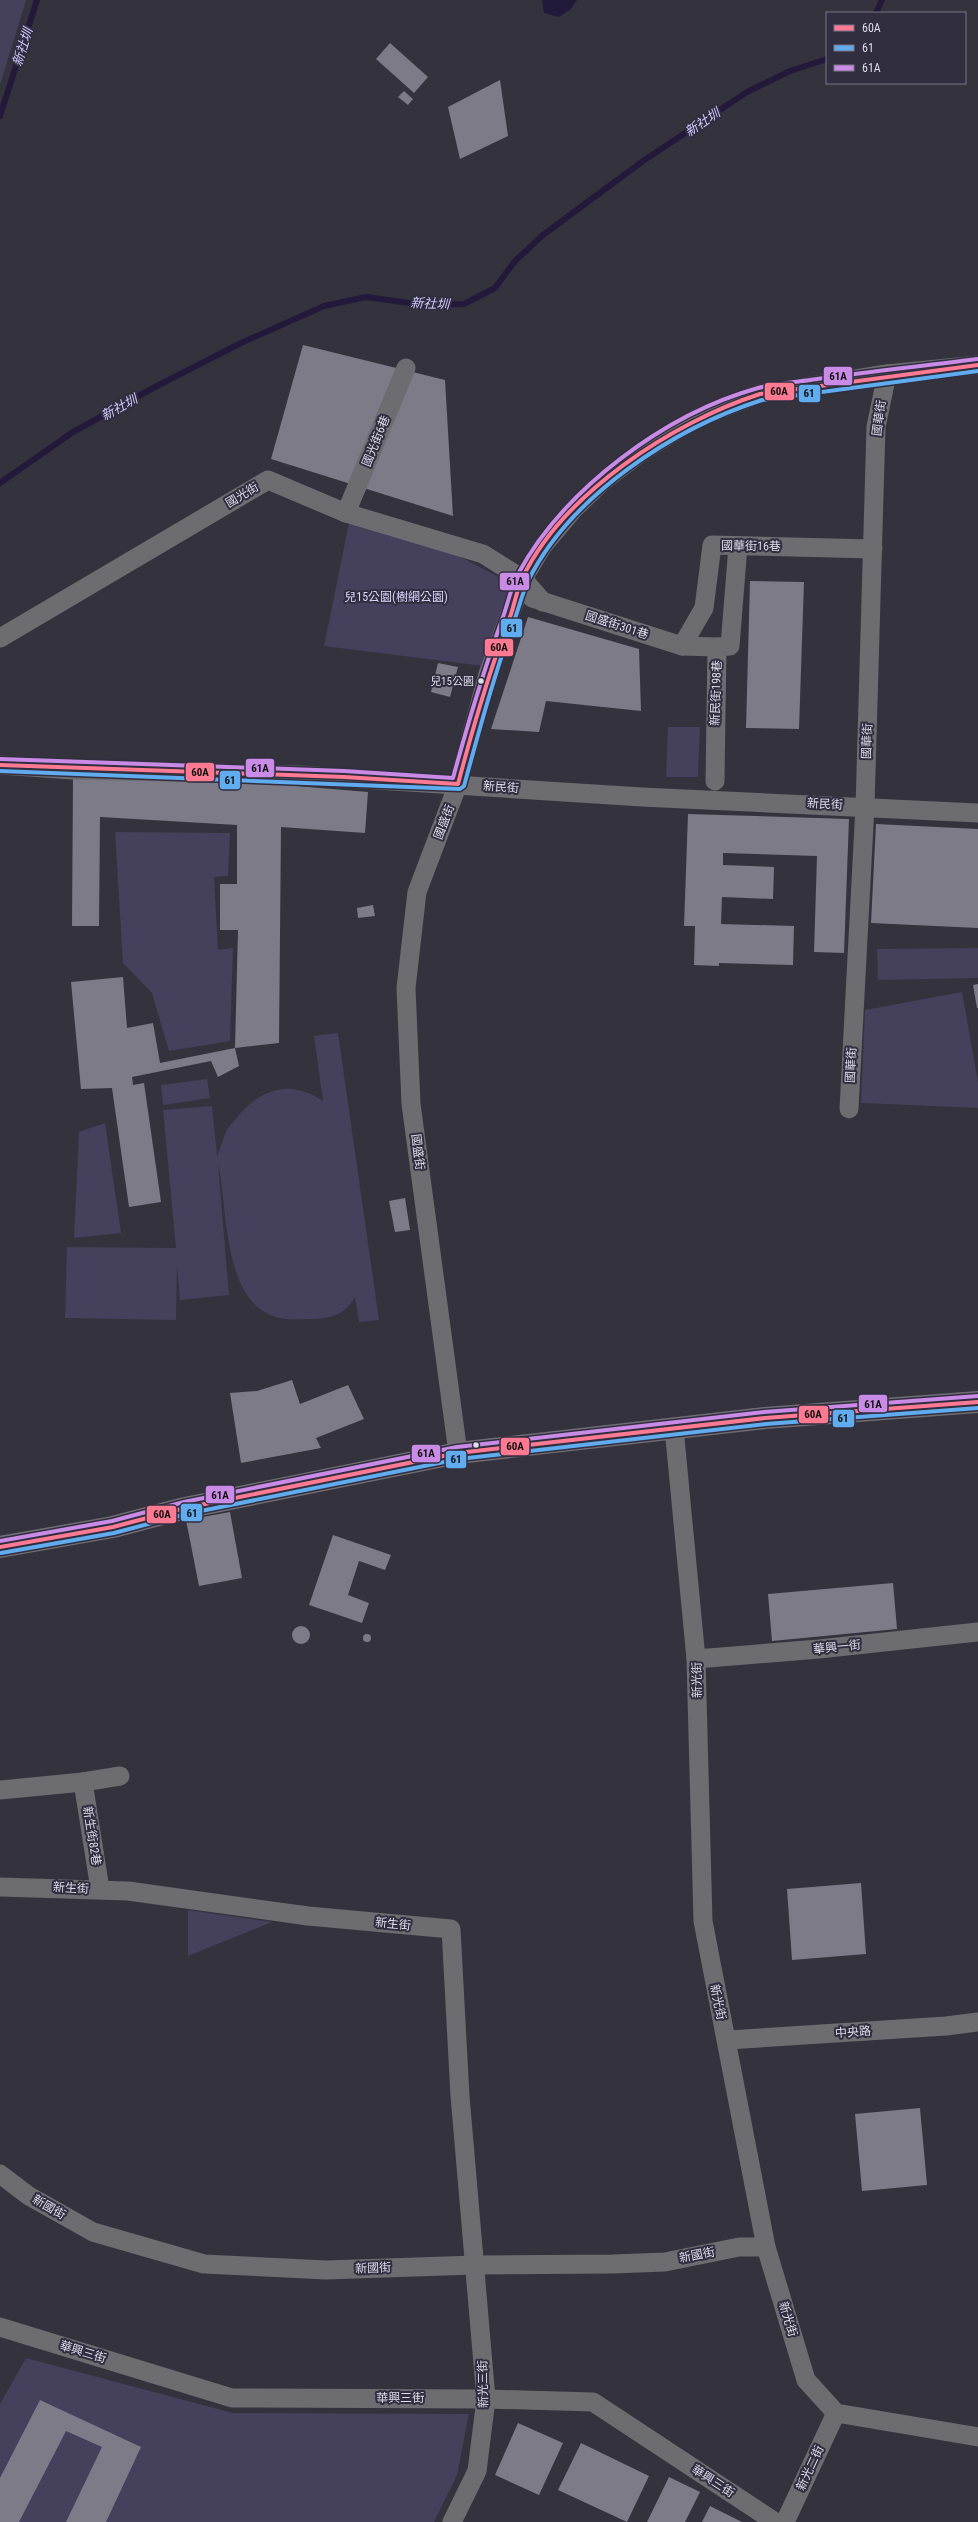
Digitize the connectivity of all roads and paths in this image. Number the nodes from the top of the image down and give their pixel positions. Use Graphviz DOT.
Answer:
graph roads {
  1 [pos="978,365"];
  2 [pos="406,368"];
  3 [pos="887,374"];
  4 [pos="346,513"];
  5 [pos="738,546"];
  6 [pos="873,549"];
  7 [pos="521,587"];
  8 [pos="543,602"];
  9 [pos="0,638"];
  10 [pos="682,646"];
  11 [pos="717,647"];
  12 [pos="0,765"];
  13 [pos="715,781"];
  14 [pos="458,784"];
  15 [pos="865,806"];
  16 [pos="978,813"];
  17 [pos="849,1109"];
  18 [pos="978,1402"];
  19 [pos="674,1428"];
  20 [pos="458,1453"];
  21 [pos="0,1547"];
  22 [pos="978,1632"];
  23 [pos="696,1659"];
  24 [pos="120,1776"];
  25 [pos="83,1782"];
  26 [pos="0,1790"];
  27 [pos="0,1887"];
  28 [pos="100,1889"];
  29 [pos="978,2022"];
  30 [pos="728,2040"];
  31 [pos="0,2174"];
  32 [pos="766,2247"];
  33 [pos="475,2265"];
  34 [pos="0,2327"];
  35 [pos="486,2399"];
  36 [pos="836,2413"];
  37 [pos="978,2437"];
  38 [pos="452,2522"];
  39 [pos="775,2522"];
  40 [pos="785,2522"];
  1 -- 3 [label="street, 國盛街"];
  2 -- 4 [label="street, 國光街6巷"];
  3 -- 6 [label="street, 國華街"];
  3 -- 7 [label="street, 國盛街"];
  4 -- 7 [label="street, 國光街"];
  4 -- 9 [label="street, 國光街"];
  5 -- 6 [label="street, 國華街16巷"];
  5 -- 10 [label="street, 國華街16巷"];
  5 -- 11 [label="street, 新民街198巷"];
  6 -- 15 [label="street, 國華街"];
  7 -- 8 [label="street, 國光街"];
  7 -- 14 [label="street, 國盛街"];
  8 -- 10 [label="street, 國盛街301巷"];
  10 -- 11 [label="street, 國盛街301巷"];
  11 -- 13 [label="street, 新民街198巷"];
  12 -- 14 [label="street, 新民街"];
  14 -- 15 [label="street, 新民街"];
  14 -- 20 [label="street, 國盛街"];
  15 -- 16 [label="street, 新民街"];
  15 -- 17 [label="street, 國華街"];
  18 -- 19 [label="main road"];
  19 -- 20 [label="main road"];
  19 -- 23 [label="street, 新光街"];
  20 -- 21 [label="main road"];
  22 -- 23 [label="street, 華興一街"];
  23 -- 30 [label="street, 新光街"];
  24 -- 25 [label="street"];
  25 -- 26 [label="street"];
  25 -- 28 [label="street, 新生街82巷"];
  27 -- 28 [label="street, 新生街"];
  28 -- 33 [label="street, 新生街"];
  29 -- 30 [label="street, 中央路"];
  30 -- 32 [label="street, 新光街"];
  31 -- 33 [label="street, 新國街"];
  32 -- 33 [label="street, 新國街"];
  32 -- 36 [label="street, 新光街"];
  33 -- 35 [label="street, 新光三街"];
  34 -- 35 [label="street, 華興三街"];
  35 -- 38 [label="street, 新光三街"];
  35 -- 39 [label="street, 華興三街"];
  36 -- 37 [label="street"];
  36 -- 40 [label="street, 新光二街"];
}
